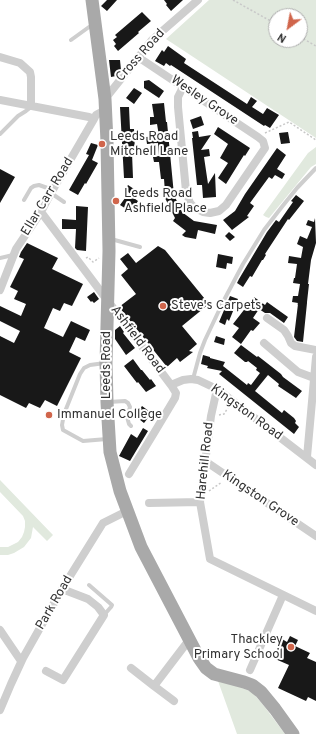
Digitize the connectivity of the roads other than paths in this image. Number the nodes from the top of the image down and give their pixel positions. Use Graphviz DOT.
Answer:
graph roads {
  1 [pos="92,0"];
  2 [pos="198,0"];
  3 [pos="95,25"];
  4 [pos="71,40"];
  5 [pos="0,57"];
  6 [pos="138,57"];
  7 [pos="183,87"];
  8 [pos="0,100"];
  9 [pos="105,104"];
  10 [pos="31,106"];
  11 [pos="94,119"];
  12 [pos="0,134"];
  13 [pos="316,168"];
  14 [pos="52,191"];
  15 [pos="24,200"];
  16 [pos="64,202"];
  17 [pos="41,212"];
  18 [pos="108,245"];
  19 [pos="140,247"];
  20 [pos="14,255"];
  21 [pos="0,258"];
  22 [pos="0,290"];
  23 [pos="108,301"];
  24 [pos="266,318"];
  25 [pos="264,343"];
  26 [pos="316,350"];
  27 [pos="316,357"];
  28 [pos="106,363"];
  29 [pos="314,378"];
  30 [pos="193,380"];
  31 [pos="171,385"];
  32 [pos="217,389"];
  33 [pos="107,402"];
  34 [pos="131,426"];
  35 [pos="110,439"];
  36 [pos="306,458"];
  37 [pos="205,461"];
  38 [pos="316,465"];
  39 [pos="129,474"];
  40 [pos="200,499"];
  41 [pos="149,503"];
  42 [pos="127,511"];
  43 [pos="316,536"];
  44 [pos="89,585"];
  45 [pos="62,589"];
  46 [pos="283,595"];
  47 [pos="316,611"];
  48 [pos="104,615"];
  49 [pos="0,630"];
  50 [pos="189,640"];
  51 [pos="21,661"];
  52 [pos="131,668"];
  53 [pos="250,670"];
  54 [pos="46,671"];
  55 [pos="154,686"];
  56 [pos="3,695"];
  57 [pos="174,701"];
  58 [pos="0,710"];
  59 [pos="293,734"];
  1 -- 3 [label="main road, Leeds Road"];
  2 -- 6 [label="street, Cross Road"];
  3 -- 4 [label="lane"];
  3 -- 9 [label="main road, Leeds Road"];
  5 -- 10 [label="street"];
  6 -- 7 [label="street, Wesley Grove"];
  6 -- 9 [label="street, Cross Road"];
  7 -- 7 [label="street, Wesley Grove"];
  8 -- 10 [label="street"];
  9 -- 11 [label="street, Ellar Carr Road"];
  9 -- 18 [label="main road, Leeds Road"];
  10 -- 11 [label="street"];
  10 -- 12 [label="lane"];
  11 -- 14 [label="street, Ellar Carr Road"];
  13 -- 30 [label="lane"];
  14 -- 15 [label="lane"];
  14 -- 16 [label="lane"];
  14 -- 17 [label="street, Ellar Carr Road"];
  17 -- 20 [label="street, Ellar Carr Road"];
  17 -- 23 [label="street, Ashfield Road"];
  18 -- 19 [label="lane"];
  18 -- 23 [label="main road, Leeds Road"];
  20 -- 21 [label="lane"];
  20 -- 22 [label="street, Ellar Carr Road"];
  23 -- 28 [label="main road, Leeds Road"];
  23 -- 31 [label="street, Ashfield Road"];
  24 -- 26 [label="street"];
  25 -- 29 [label="street"];
  27 -- 29 [label="street"];
  28 -- 33 [label="main road, Leeds Road"];
  28 -- 35 [label="lane"];
  29 -- 36 [label="street"];
  30 -- 31 [label="street"];
  30 -- 32 [label="street, Kingston Road"];
  31 -- 39 [label="street, Ashfield Road"];
  32 -- 36 [label="street, Kingston Road"];
  32 -- 37 [label="street, Harehill Road"];
  33 -- 34 [label="lane"];
  33 -- 35 [label="main road, Leeds Road"];
  35 -- 42 [label="main road, Leeds Road"];
  36 -- 38 [label="street, Kingston Road"];
  37 -- 40 [label="street, Harehill Road"];
  37 -- 43 [label="street, Kingston Grove"];
  40 -- 41 [label="street"];
  40 -- 46 [label="street, Harehill Road"];
  42 -- 45 [label="street, Park Road"];
  42 -- 50 [label="main road, Leeds Road"];
  44 -- 48 [label="lane"];
  45 -- 48 [label="street"];
  45 -- 51 [label="street, Park Road"];
  46 -- 47 [label="street, Harehill Road"];
  46 -- 53 [label="street"];
  48 -- 54 [label="street"];
  49 -- 51 [label="street"];
  50 -- 55 [label="street"];
  50 -- 59 [label="main road, Leeds Road"];
  51 -- 56 [label="street, Park Road"];
  52 -- 55 [label="street"];
  55 -- 57 [label="street"];
  56 -- 58 [label="street, Park Road"];
}
